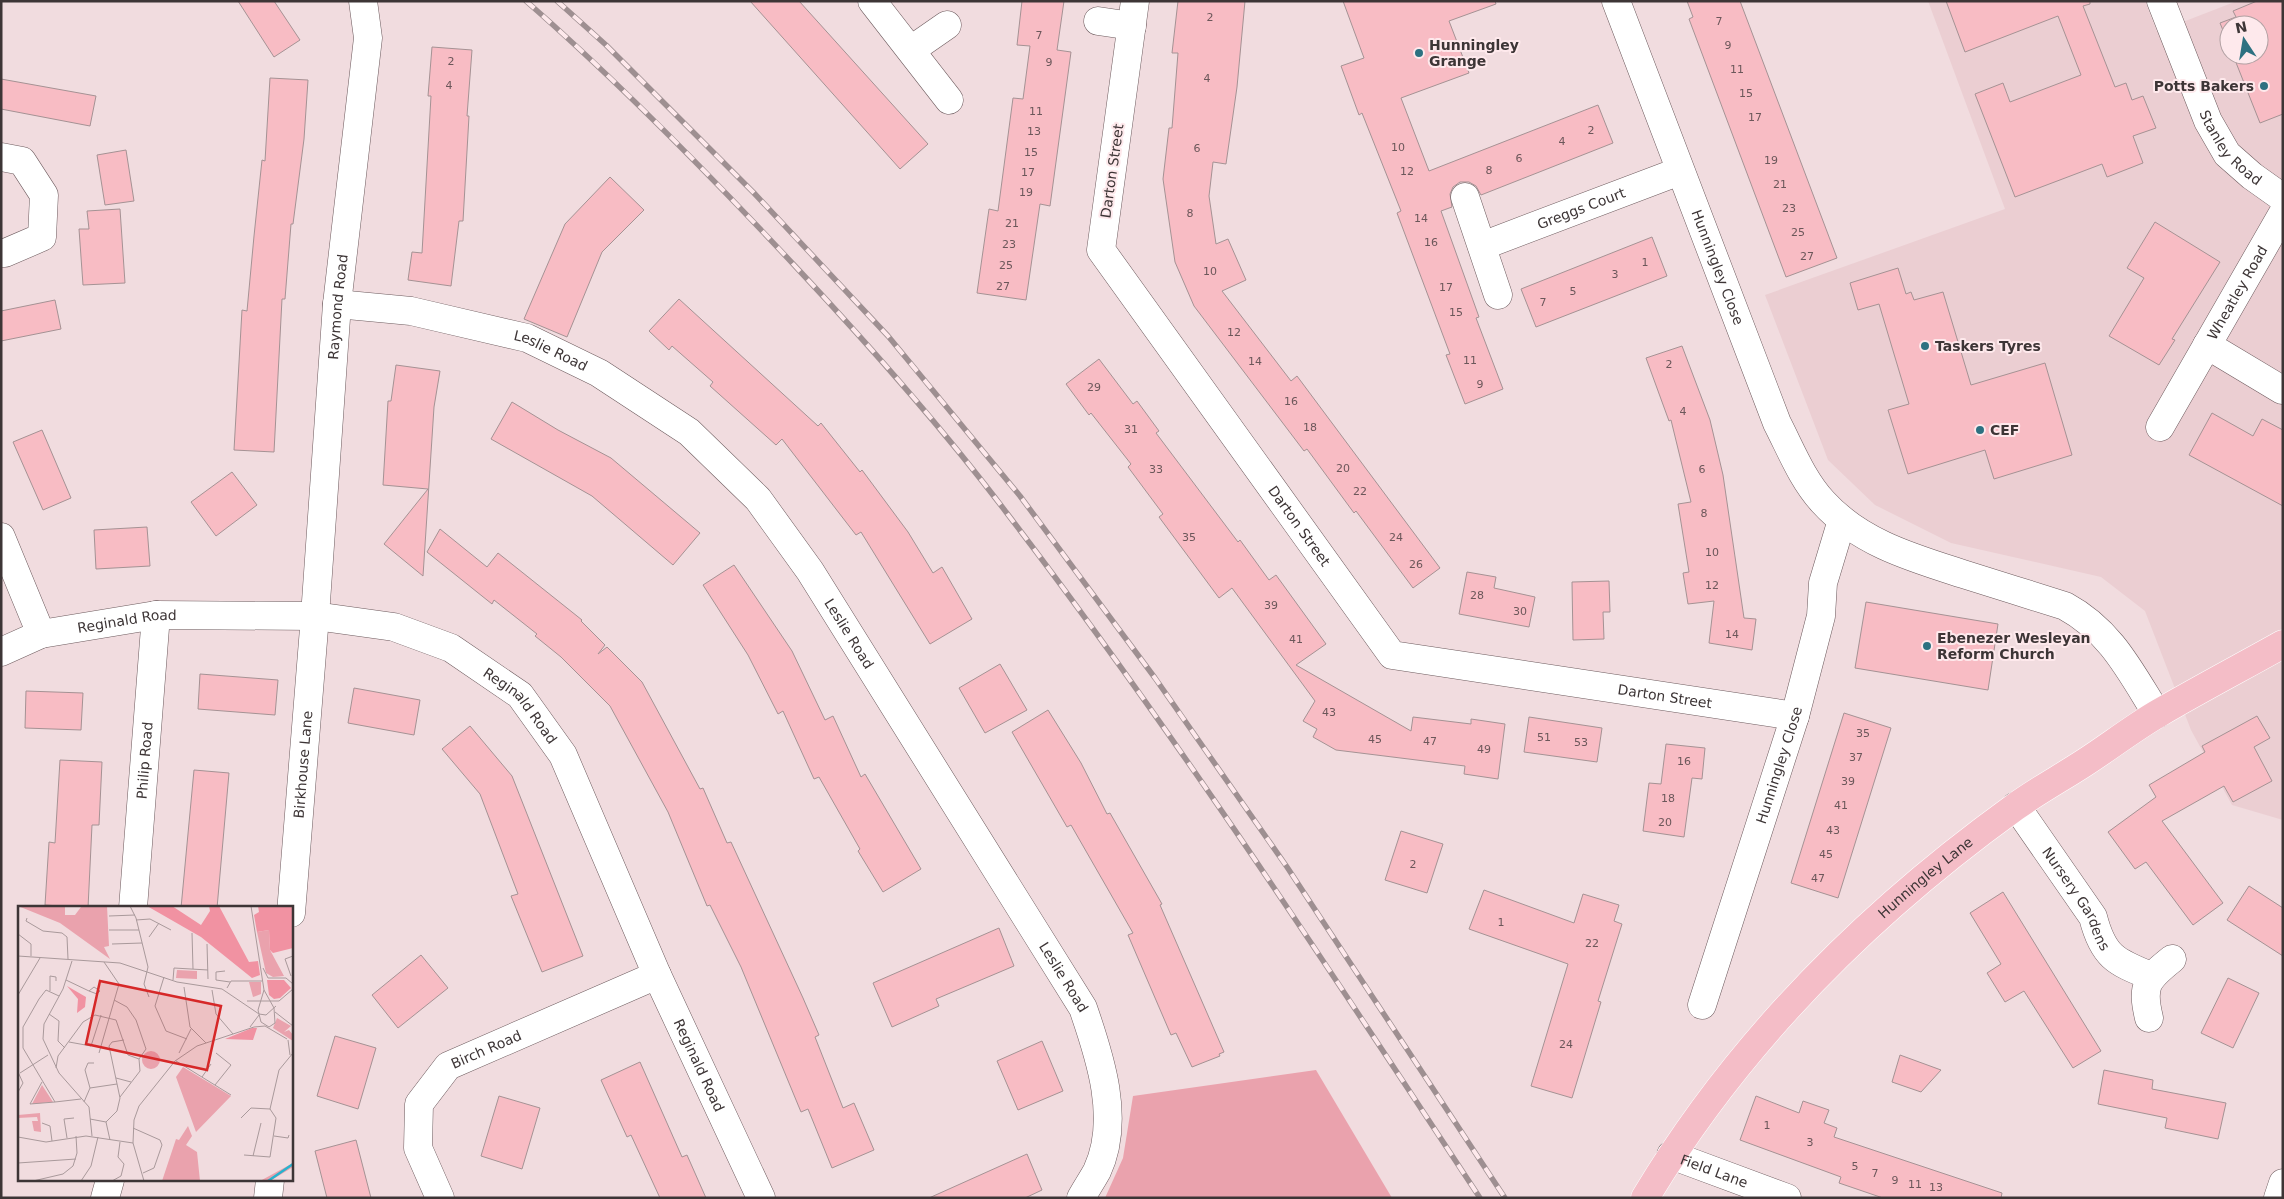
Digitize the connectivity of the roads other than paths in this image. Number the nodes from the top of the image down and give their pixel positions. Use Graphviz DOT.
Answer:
graph roads {
  1 [pos="363,1"];
  2 [pos="872,1"];
  3 [pos="1616,1"];
  4 [pos="2161,1"];
  5 [pos="1134,14"];
  6 [pos="1098,22"];
  7 [pos="947,25"];
  8 [pos="911,50"];
  9 [pos="949,100"];
  10 [pos="1,157"];
  11 [pos="1680,171"];
  12 [pos="1465,197"];
  13 [pos="2283,198"];
  14 [pos="2283,213"];
  15 [pos="1482,246"];
  16 [pos="1,253"];
  17 [pos="1498,295"];
  18 [pos="337,304"];
  19 [pos="2207,346"];
  20 [pos="2282,390"];
  21 [pos="2160,427"];
  22 [pos="1842,520"];
  23 [pos="1,537"];
  24 [pos="156,615"];
  25 [pos="315,616"];
  26 [pos="41,634"];
  27 [pos="2283,644"];
  28 [pos="1,652"];
  29 [pos="2157,714"];
  30 [pos="1796,716"];
  31 [pos="2016,806"];
  32 [pos="133,906"];
  33 [pos="292,906"];
  34 [pos="2172,959"];
  35 [pos="657,976"];
  36 [pos="2151,976"];
  37 [pos="1702,1006"];
  38 [pos="2149,1018"];
  39 [pos="1671,1155"];
  40 [pos="109,1182"];
  41 [pos="270,1182"];
  42 [pos="2283,1182"];
  43 [pos="105,1198"];
  44 [pos="268,1198"];
  45 [pos="440,1198"];
  46 [pos="761,1198"];
  47 [pos="1081,1198"];
  48 [pos="1646,1198"];
  49 [pos="1787,1198"];
  50 [pos="2278,1198"];
  1 -- 18 [label="street, Raymond Road"];
  2 -- 8 [label="street"];
  3 -- 11 [label="street, Hunningley Close"];
  4 -- 13 [label="street, Stanley Road"];
  5 -- 6 [label="street, Darton Street"];
  5 -- 30 [label="street, Darton Street"];
  7 -- 8 [label="street"];
  8 -- 9 [label="street"];
  10 -- 16 [label="street"];
  11 -- 15 [label="street, Greggs Court"];
  11 -- 22 [label="street, Hunningley Close"];
  12 -- 15 [label="street"];
  14 -- 19 [label="street, Wheatley Road"];
  15 -- 17 [label="street"];
  18 -- 25 [label="street, Raymond Road"];
  18 -- 47 [label="street, Leslie Road"];
  19 -- 20 [label="street, Wheatley Road"];
  19 -- 21 [label="street, Wheatley Road"];
  22 -- 29 [label="street, Hunningley Close"];
  22 -- 30 [label="street, Hunningley Close"];
  23 -- 26 [label="street"];
  24 -- 25 [label="street, Reginald Road"];
  24 -- 26 [label="street, Reginald Road"];
  24 -- 32 [label="street, Philip Road"];
  25 -- 33 [label="street, Birkhouse Lane"];
  25 -- 35 [label="street, Reginald Road"];
  26 -- 28 [label="street, Reginald Road"];
  27 -- 29 [label="main road, Hunningley Lane"];
  29 -- 31 [label="main road, Hunningley Lane"];
  30 -- 37 [label="street, Hunningley Close"];
  31 -- 36 [label="street, Nursery Gardens"];
  31 -- 39 [label="main road, Hunningley Lane"];
  34 -- 36 [label="street"];
  35 -- 45 [label="street, Birch Road"];
  35 -- 46 [label="street, Reginald Road"];
  36 -- 38 [label="street"];
  39 -- 48 [label="main road, Hunningley Lane"];
  39 -- 49 [label="street, Field Lane"];
  40 -- 43 [label="street"];
  41 -- 44 [label="street"];
  42 -- 50 [label="street"];
}
